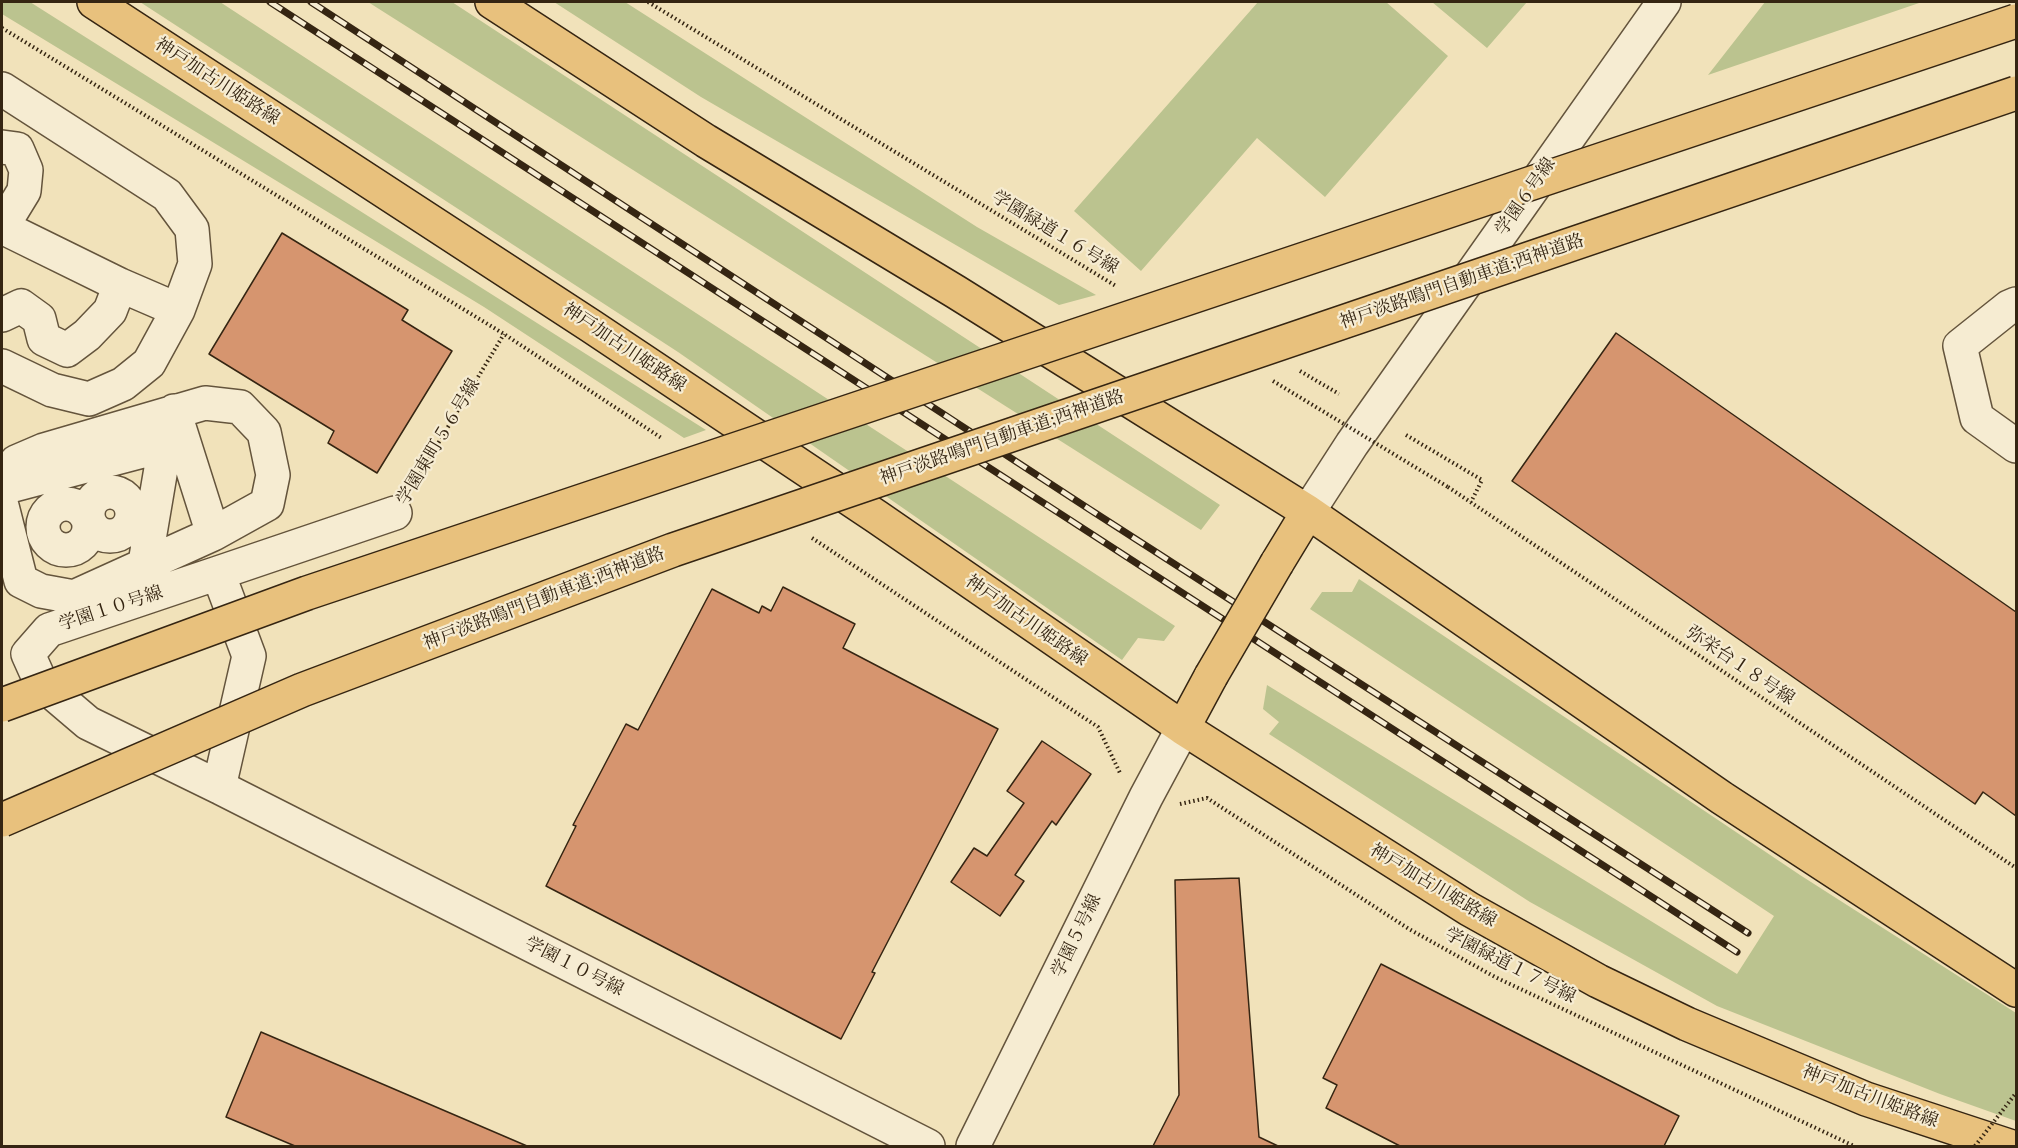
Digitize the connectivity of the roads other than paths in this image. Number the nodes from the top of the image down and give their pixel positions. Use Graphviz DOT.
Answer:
graph roads {
  1 [pos="94,2"];
  2 [pos="492,2"];
  3 [pos="1664,2"];
  4 [pos="2016,21"];
  5 [pos="2,89"];
  6 [pos="2016,93"];
  7 [pos="2,147"];
  8 [pos="2,227"];
  9 [pos="120,285"];
  10 [pos="2016,304"];
  11 [pos="178,310"];
  12 [pos="2,315"];
  13 [pos="2,366"];
  14 [pos="174,411"];
  15 [pos="2016,446"];
  16 [pos="2,483"];
  17 [pos="2,488"];
  18 [pos="2,506"];
  19 [pos="1308,512"];
  20 [pos="395,513"];
  21 [pos="88,518"];
  22 [pos="213,534"];
  23 [pos="10,541"];
  24 [pos="145,563"];
  25 [pos="218,573"];
  26 [pos="2,705"];
  27 [pos="1183,728"];
  28 [pos="219,787"];
  29 [pos="2,819"];
  30 [pos="2016,990"];
  31 [pos="928,1146"];
  32 [pos="973,1146"];
  33 [pos="2009,1146"];
  1 -- 27 [label="main road, 神戸加古川姫路線"];
  2 -- 19 [label="main road"];
  3 -- 19 [label="street, 学園６号線"];
  4 -- 26 [label="main road, bridge"];
  5 -- 11 [label="street"];
  6 -- 29 [label="main road, 神戸淡路鳴門自動車道;西神道路, bridge"];
  7 -- 8 [label="street"];
  8 -- 9 [label="street"];
  9 -- 11 [label="street"];
  9 -- 12 [label="street"];
  10 -- 15 [label="street"];
  11 -- 13 [label="street"];
  14 -- 16 [label="street"];
  14 -- 22 [label="street"];
  14 -- 22 [label="street"];
  17 -- 24 [label="street"];
  18 -- 23 [label="street"];
  19 -- 27 [label="main road, bridge"];
  19 -- 30 [label="main road"];
  20 -- 25 [label="street, 学園東町５６号線"];
  21 -- 23 [label="street"];
  22 -- 24 [label="street"];
  23 -- 24 [label="street"];
  25 -- 28 [label="street"];
  25 -- 28 [label="street, 学園１０号線"];
  27 -- 32 [label="street, 学園５号線"];
  27 -- 33 [label="main road, 神戸加古川姫路線"];
  28 -- 31 [label="street, 学園１０号線"];
}
